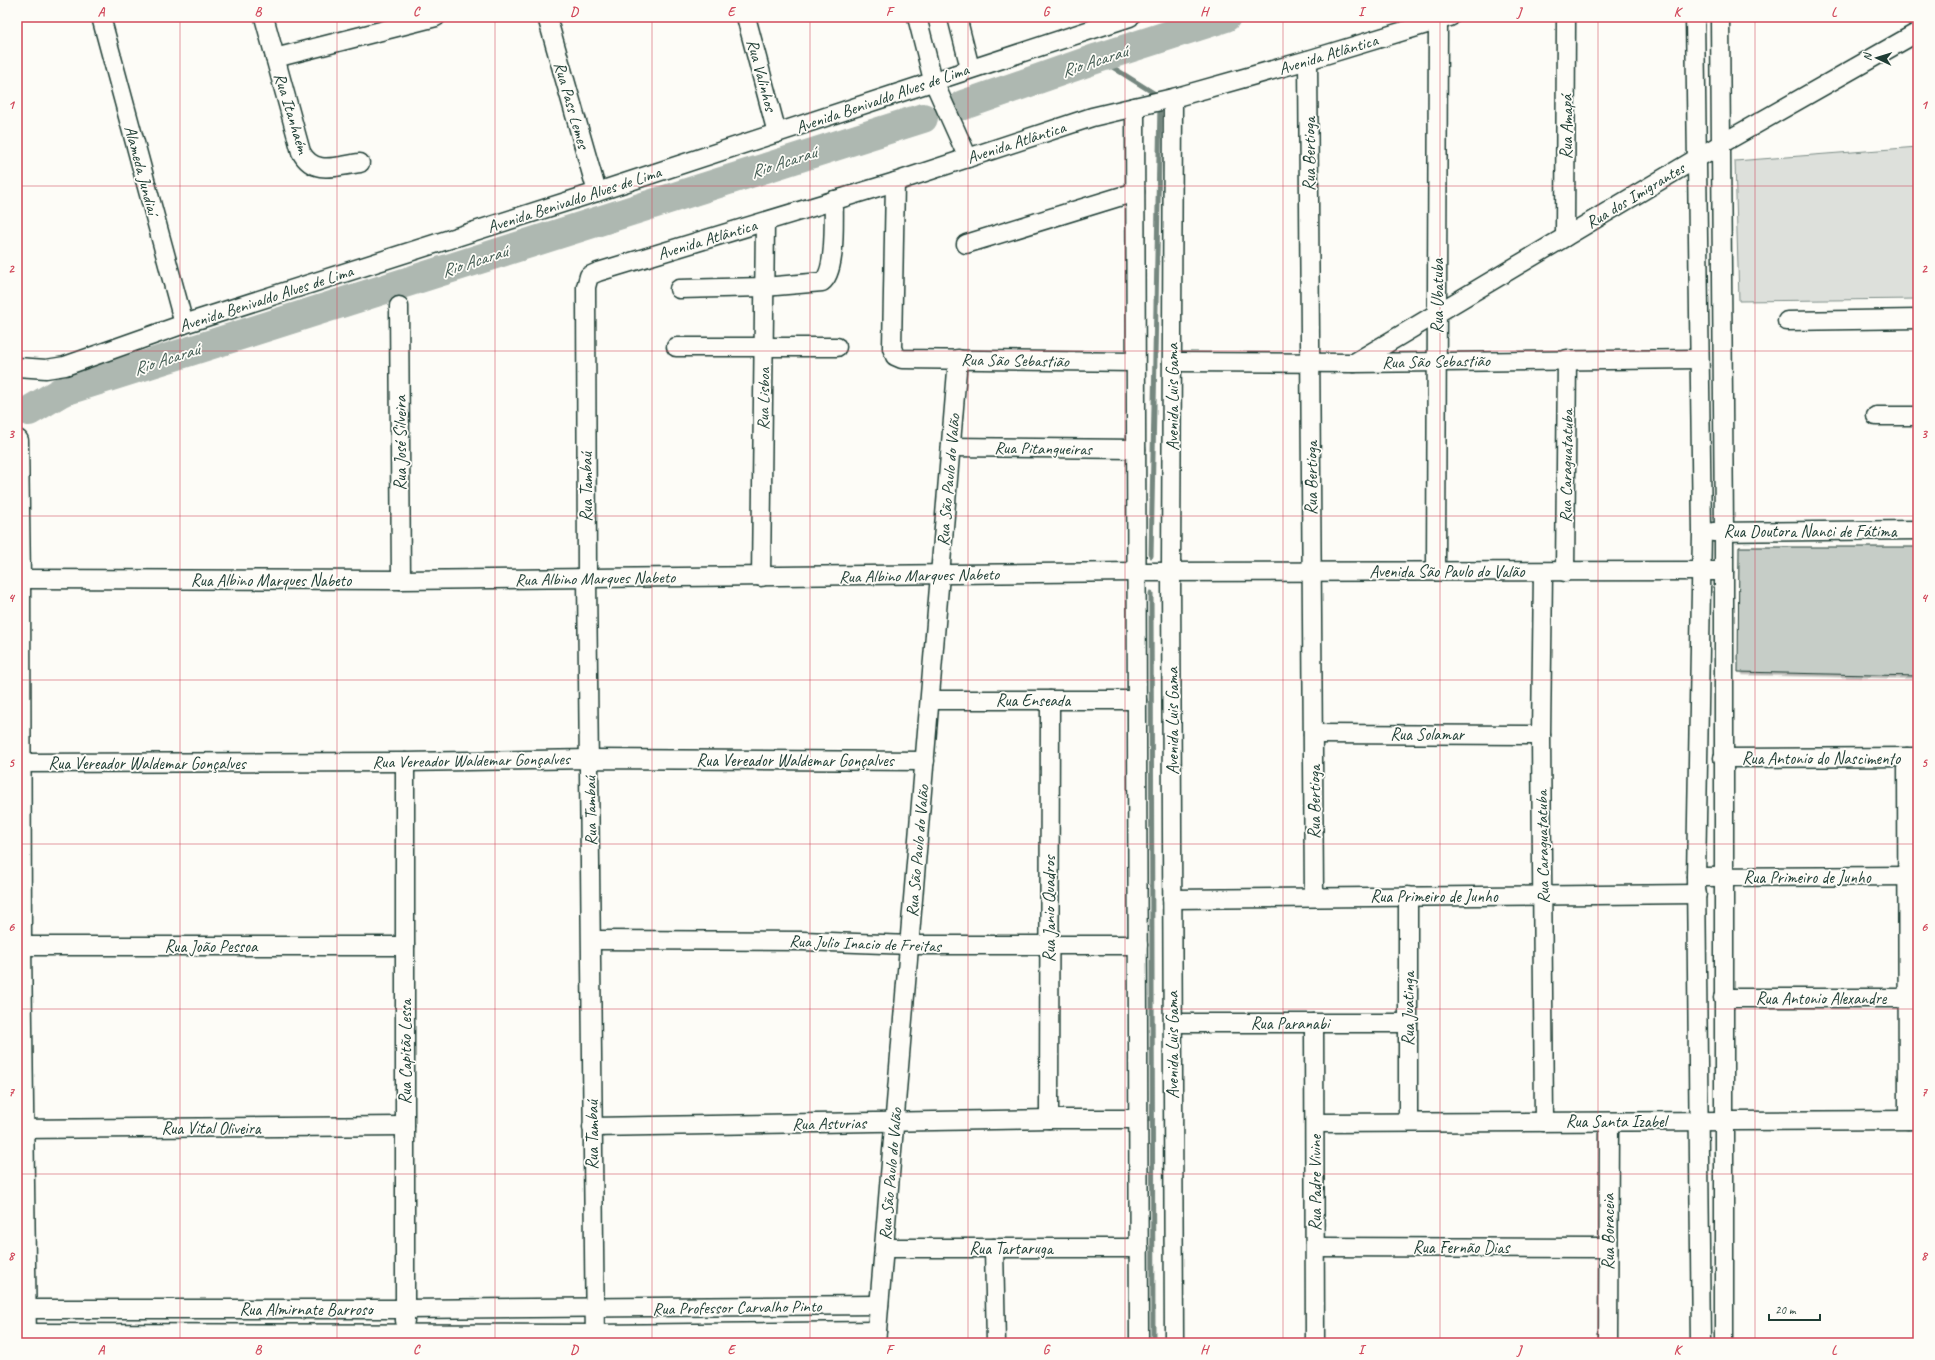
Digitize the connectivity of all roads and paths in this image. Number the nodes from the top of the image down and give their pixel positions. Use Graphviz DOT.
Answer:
graph roads {
  1 [pos="101,17"];
  2 [pos="264,17"];
  3 [pos="436,17"];
  4 [pos="547,17"];
  5 [pos="746,17"];
  6 [pos="917,17"];
  7 [pos="957,17"];
  8 [pos="1129,17"];
  9 [pos="1566,17"];
  10 [pos="1695,17"];
  11 [pos="1720,17"];
  12 [pos="1444,19"];
  13 [pos="1918,32"];
  14 [pos="275,58"];
  15 [pos="1308,60"];
  16 [pos="970,68"];
  17 [pos="936,87"];
  18 [pos="1173,98"];
  19 [pos="1135,107"];
  20 [pos="777,133"];
  21 [pos="1721,144"];
  22 [pos="964,150"];
  23 [pos="1697,159"];
  24 [pos="360,163"];
  25 [pos="895,182"];
  26 [pos="597,192"];
  27 [pos="1135,192"];
  28 [pos="834,200"];
  29 [pos="765,222"];
  30 [pos="1565,237"];
  31 [pos="966,244"];
  32 [pos="587,280"];
  33 [pos="764,287"];
  34 [pos="679,289"];
  35 [pos="399,306"];
  36 [pos="1437,313"];
  37 [pos="1918,319"];
  38 [pos="1787,321"];
  39 [pos="184,324"];
  40 [pos="676,347"];
  41 [pos="763,347"];
  42 [pos="837,347"];
  43 [pos="958,359"];
  44 [pos="1567,359"];
  45 [pos="1699,359"];
  46 [pos="1437,361"];
  47 [pos="1135,362"];
  48 [pos="1172,362"];
  49 [pos="1311,363"];
  50 [pos="1354,363"];
  51 [pos="17,367"];
  52 [pos="1876,416"];
  53 [pos="1918,416"];
  54 [pos="17,441"];
  55 [pos="951,447"];
  56 [pos="1136,449"];
  57 [pos="1918,530"];
  58 [pos="1702,532"];
  59 [pos="1724,532"];
  60 [pos="1312,571"];
  61 [pos="1436,571"];
  62 [pos="1724,571"];
  63 [pos="1136,572"];
  64 [pos="1171,572"];
  65 [pos="1543,572"];
  66 [pos="1565,572"];
  67 [pos="1701,572"];
  68 [pos="940,575"];
  69 [pos="761,577"];
  70 [pos="19,579"];
  71 [pos="586,579"];
  72 [pos="401,580"];
  73 [pos="930,700"];
  74 [pos="1050,700"];
  75 [pos="1136,700"];
  76 [pos="1313,734"];
  77 [pos="1541,735"];
  78 [pos="1913,757"];
  79 [pos="1723,758"];
  80 [pos="589,759"];
  81 [pos="925,761"];
  82 [pos="405,762"];
  83 [pos="18,763"];
  84 [pos="1913,876"];
  85 [pos="1723,877"];
  86 [pos="1696,886"];
  87 [pos="1542,895"];
  88 [pos="1408,896"];
  89 [pos="1314,897"];
  90 [pos="1172,899"];
  91 [pos="592,940"];
  92 [pos="910,945"];
  93 [pos="1138,945"];
  94 [pos="18,946"];
  95 [pos="405,946"];
  96 [pos="1049,946"];
  97 [pos="1723,998"];
  98 [pos="1913,998"];
  99 [pos="1173,1023"];
  100 [pos="1314,1023"];
  101 [pos="1408,1023"];
  102 [pos="1049,1119"];
  103 [pos="1138,1119"];
  104 [pos="1913,1120"];
  105 [pos="1700,1121"];
  106 [pos="1724,1121"];
  107 [pos="895,1122"];
  108 [pos="1408,1122"];
  109 [pos="1544,1122"];
  110 [pos="1609,1122"];
  111 [pos="1315,1123"];
  112 [pos="405,1126"];
  113 [pos="592,1127"];
  114 [pos="20,1129"];
  115 [pos="1315,1247"];
  116 [pos="884,1248"];
  117 [pos="994,1248"];
  118 [pos="1139,1248"];
  119 [pos="1608,1248"];
  120 [pos="879,1305"];
  121 [pos="745,1307"];
  122 [pos="594,1308"];
  123 [pos="21,1309"];
  124 [pos="405,1309"];
  125 [pos="22,1336"];
  126 [pos="745,1337"];
  127 [pos="877,1337"];
  128 [pos="405,1338"];
  129 [pos="595,1338"];
  130 [pos="996,1343"];
  131 [pos="1139,1343"];
  132 [pos="1174,1343"];
  133 [pos="1315,1343"];
  134 [pos="1608,1343"];
  135 [pos="1701,1343"];
  136 [pos="1724,1343"];
  1 -- 39 [label="street, Alameda Jundiaí"];
  2 -- 14 [label="street, Rua Itanhaém"];
  3 -- 14 [label="street, Rua Itanhaém"];
  4 -- 26 [label="street, Rua Pass Lemes"];
  5 -- 20 [label="street, Rua Valinhos"];
  6 -- 17 [label="street"];
  7 -- 16 [label="street"];
  8 -- 16 [label="street, Avenida Benivaldo Alves de Lima"];
  9 -- 30 [label="street, Rua Amapá"];
  10 -- 23 [label="street"];
  11 -- 21 [label="street"];
  12 -- 15 [label="street, Avenida Atlântica"];
  12 -- 36 [label="street, Rua Ubatuba"];
  13 -- 21 [label="street, Rua dos Imigrantes"];
  14 -- 24 [label="street, Rua Itanhaém"];
  15 -- 18 [label="street, Avenida Atlântica"];
  15 -- 49 [label="street, Rua Bertioga"];
  16 -- 17 [label="street, Avenida Benivaldo Alves de Lima"];
  17 -- 20 [label="street, Avenida Benivaldo Alves de Lima"];
  17 -- 22 [label="street"];
  18 -- 19 [label="street, Avenida Atlântica"];
  18 -- 48 [label="street, Avenida Luis Gama"];
  19 -- 22 [label="street, Avenida Atlântica"];
  19 -- 27 [label="street, Avenida Luis Gama"];
  20 -- 26 [label="street, Avenida Benivaldo Alves de Lima"];
  21 -- 23 [label="street, Rua dos Imigrantes"];
  21 -- 59 [label="street"];
  22 -- 25 [label="street, Avenida Atlântica"];
  23 -- 30 [label="street, Rua dos Imigrantes"];
  23 -- 45 [label="street"];
  25 -- 28 [label="street, Avenida Atlântica"];
  25 -- 43 [label="street, Rua São Sebastião"];
  26 -- 39 [label="street, Avenida Benivaldo Alves de Lima"];
  27 -- 31 [label="street"];
  27 -- 47 [label="street, Avenida Luis Gama"];
  28 -- 29 [label="street, Avenida Atlântica"];
  28 -- 33 [label="street"];
  29 -- 32 [label="street, Avenida Atlântica"];
  29 -- 33 [label="street, Rua Lisboa"];
  30 -- 36 [label="street, Rua dos Imigrantes"];
  32 -- 71 [label="street, Rua Tambaú"];
  33 -- 34 [label="street"];
  33 -- 41 [label="street, Rua Lisboa"];
  35 -- 72 [label="street, Rua José Silveira"];
  36 -- 46 [label="street, Rua Ubatuba"];
  36 -- 50 [label="street, Rua dos Imigrantes"];
  37 -- 38 [label="street"];
  39 -- 51 [label="street, Avenida Benivaldo Alves de Lima"];
  40 -- 41 [label="street"];
  41 -- 42 [label="street"];
  41 -- 69 [label="street, Rua Lisboa"];
  43 -- 47 [label="street, Rua São Sebastião"];
  43 -- 55 [label="street, Rua São Paulo do Valão"];
  44 -- 45 [label="street, Rua São Sebastião"];
  44 -- 46 [label="street, Rua São Sebastião"];
  44 -- 66 [label="street, Rua Caraguatatuba"];
  45 -- 58 [label="street"];
  46 -- 50 [label="street, Rua São Sebastião"];
  46 -- 61 [label="street, Rua Ubatuba"];
  47 -- 56 [label="street, Avenida Luis Gama"];
  48 -- 49 [label="street, Rua São Sebastião"];
  48 -- 64 [label="street, Avenida Luis Gama"];
  49 -- 50 [label="street, Rua São Sebastião"];
  49 -- 60 [label="street, Rua Bertioga"];
  52 -- 53 [label="street"];
  54 -- 70 [label="main road"];
  55 -- 56 [label="street, Rua Pitangueiras"];
  55 -- 68 [label="street, Rua São Paulo do Valão"];
  56 -- 63 [label="street, Avenida Luis Gama"];
  57 -- 59 [label="street, Rua Doutora Nanci de Fátima"];
  58 -- 59 [label="street, Rua Doutora Nanci de Fátima"];
  58 -- 67 [label="street"];
  59 -- 62 [label="street"];
  60 -- 61 [label="street, Avenida São Paulo do Valão"];
  60 -- 64 [label="street, Avenida São Paulo do Valão"];
  60 -- 76 [label="street, Rua Bertioga"];
  61 -- 65 [label="street, Avenida São Paulo do Valão"];
  62 -- 67 [label="street, Avenida São Paulo do Valão"];
  62 -- 79 [label="street"];
  63 -- 64 [label="street, Rua Albino Marques Nabeto"];
  63 -- 68 [label="street, Rua Albino Marques Nabeto"];
  63 -- 75 [label="street, Avenida Luis Gama"];
  64 -- 90 [label="street, Avenida Luis Gama"];
  65 -- 66 [label="street, Avenida São Paulo do Valão"];
  65 -- 77 [label="street, Rua Caraguatatuba"];
  66 -- 67 [label="street, Avenida São Paulo do Valão"];
  67 -- 86 [label="street"];
  68 -- 69 [label="street, Rua Albino Marques Nabeto"];
  68 -- 73 [label="street, Rua São Paulo do Valão"];
  69 -- 71 [label="street, Rua Albino Marques Nabeto"];
  70 -- 72 [label="street, Rua Albino Marques Nabeto"];
  70 -- 83 [label="main road"];
  71 -- 72 [label="street, Rua Albino Marques Nabeto"];
  71 -- 80 [label="street, Rua Tambaú"];
  73 -- 74 [label="street, Rua Enseada"];
  73 -- 81 [label="street, Rua São Paulo do Valão"];
  74 -- 75 [label="street, Rua Enseada"];
  74 -- 96 [label="street, Rua Janio Quadros"];
  75 -- 93 [label="street, Avenida Luis Gama"];
  76 -- 77 [label="street, Rua Solamar"];
  76 -- 89 [label="street, Rua Bertioga"];
  77 -- 87 [label="street, Rua Caraguatatuba"];
  78 -- 79 [label="street, Rua Antonio do Nascimento"];
  78 -- 84 [label="street"];
  79 -- 85 [label="street"];
  80 -- 81 [label="street, Rua Vereador Waldemar Gonçalves"];
  80 -- 82 [label="street, Rua Vereador Waldemar Gonçalves"];
  80 -- 91 [label="street, Rua Tambaú"];
  81 -- 92 [label="street, Rua São Paulo do Valão"];
  82 -- 83 [label="street, Rua Vereador Waldemar Gonçalves"];
  82 -- 95 [label="street, Rua Capitão Lessa"];
  83 -- 94 [label="main road"];
  84 -- 85 [label="street, Rua Primeiro de Junho"];
  84 -- 98 [label="street"];
  85 -- 86 [label="street, Rua Primeiro de Junho"];
  85 -- 97 [label="street"];
  86 -- 87 [label="street, Rua Primeiro de Junho"];
  86 -- 105 [label="street"];
  87 -- 88 [label="street, Rua Primeiro de Junho"];
  87 -- 109 [label="street, Rua Caraguatatuba"];
  88 -- 89 [label="street, Rua Primeiro de Junho"];
  88 -- 101 [label="street, Rua Juatinga"];
  89 -- 90 [label="street, Rua Primeiro de Junho"];
  90 -- 99 [label="street, Avenida Luis Gama"];
  91 -- 92 [label="street, Rua Julio Inacio de Freitas"];
  91 -- 113 [label="street, Rua Tambaú"];
  92 -- 96 [label="street, Rua Julio Inacio de Freitas"];
  92 -- 107 [label="street, Rua São Paulo do Valão"];
  93 -- 96 [label="street, Rua Julio Inacio de Freitas"];
  93 -- 103 [label="street, Avenida Luis Gama"];
  94 -- 95 [label="street, Rua João Pessoa"];
  94 -- 114 [label="main road"];
  95 -- 112 [label="street, Rua Capitão Lessa"];
  96 -- 102 [label="street, Rua Janio Quadros"];
  97 -- 98 [label="street, Rua Antonio Alexandre"];
  97 -- 106 [label="street"];
  98 -- 104 [label="street"];
  99 -- 100 [label="street, Rua Paranabi"];
  99 -- 132 [label="street, Avenida Luis Gama"];
  100 -- 101 [label="street, Rua Paranabi"];
  100 -- 111 [label="street, Rua Padre Vivine"];
  101 -- 108 [label="street, Rua Juatinga"];
  102 -- 103 [label="street, Rua Asturias"];
  102 -- 107 [label="street, Rua Asturias"];
  103 -- 118 [label="street, Avenida Luis Gama"];
  104 -- 106 [label="street, Rua Santa Izabel"];
  105 -- 106 [label="street, Rua Santa Izabel"];
  105 -- 110 [label="street, Rua Santa Izabel"];
  105 -- 135 [label="street"];
  106 -- 136 [label="street"];
  107 -- 113 [label="street, Rua Asturias"];
  107 -- 116 [label="street, Rua São Paulo do Valão"];
  108 -- 109 [label="street, Rua Santa Izabel"];
  108 -- 111 [label="street, Rua Santa Izabel"];
  109 -- 110 [label="street, Rua Santa Izabel"];
  110 -- 119 [label="street, Rua Boraceia"];
  111 -- 115 [label="street, Rua Padre Vivine"];
  112 -- 114 [label="street, Rua Vital Oliveira"];
  112 -- 124 [label="street, Rua Capitão Lessa"];
  113 -- 122 [label="street, Rua Tambaú"];
  114 -- 123 [label="main road"];
  115 -- 119 [label="street, Rua Fernão Dias"];
  115 -- 133 [label="street, Rua Padre Vivine"];
  116 -- 117 [label="street, Rua Tartaruga"];
  116 -- 120 [label="street, Rua São Paulo do Valão"];
  117 -- 118 [label="street, Rua Tartaruga"];
  117 -- 130 [label="street"];
  118 -- 131 [label="street, Avenida Luis Gama"];
  119 -- 134 [label="street, Rua Boraceia"];
  120 -- 121 [label="street, Rua Professor Carvalho Pinto"];
  120 -- 127 [label="street, Rua São Paulo do Valão"];
  121 -- 122 [label="street, Rua Professor Carvalho Pinto"];
  121 -- 126 [label="street"];
  122 -- 124 [label="street, Rua Almirnate Barroso"];
  122 -- 129 [label="street, Rua Tambaú"];
  123 -- 124 [label="street, Rua Almirnate Barroso"];
  123 -- 125 [label="main road"];
  124 -- 128 [label="street, Rua Capitão Lessa"];
  125 -- 128 [label="street, Rua Almirnate Barroso"];
  126 -- 127 [label="street, Rua Professor Carvalho Pinto"];
  126 -- 129 [label="street, Rua Professor Carvalho Pinto"];
  128 -- 129 [label="street, Rua Almirnate Barroso"];
}
